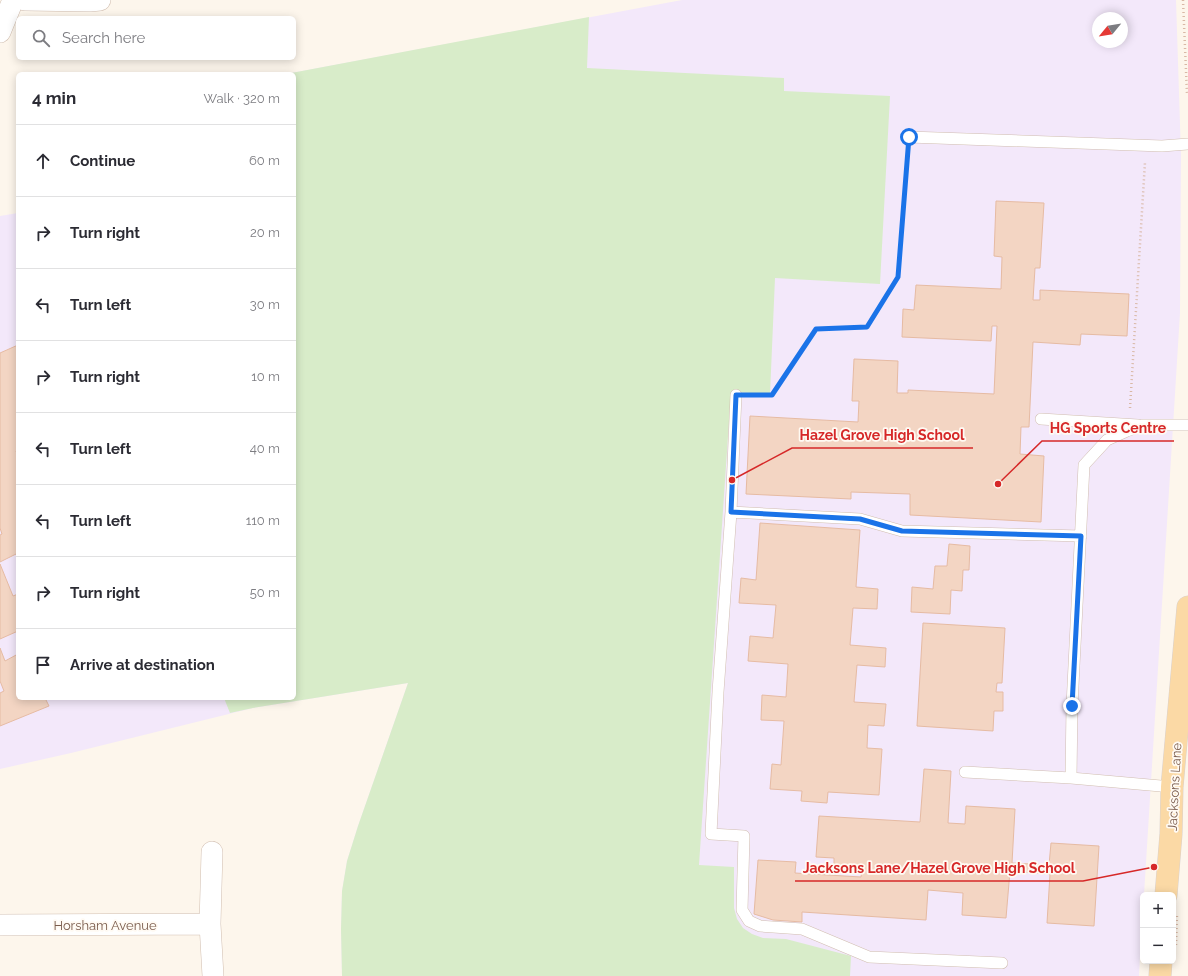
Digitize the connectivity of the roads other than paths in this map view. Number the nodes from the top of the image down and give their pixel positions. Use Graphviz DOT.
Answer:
graph roads {
  1 [pos="13,0"];
  2 [pos="25,0"];
  3 [pos="100,0"];
  4 [pos="0,32"];
  5 [pos="909,137"];
  6 [pos="1188,144"];
  7 [pos="736,395"];
  8 [pos="1041,419"];
  9 [pos="1143,425"];
  10 [pos="1188,425"];
  11 [pos="731,512"];
  12 [pos="1081,536"];
  13 [pos="1188,607"];
  14 [pos="965,772"];
  15 [pos="1071,778"];
  16 [pos="1172,787"];
  17 [pos="212,852"];
  18 [pos="1172,892"];
  19 [pos="210,924"];
  20 [pos="0,925"];
  21 [pos="1002,963"];
  22 [pos="1161,964"];
  23 [pos="213,976"];
  24 [pos="1160,976"];
  1 -- 4 [label="street"];
  2 -- 3 [label="street"];
  5 -- 6 [label="lane"];
  7 -- 11 [label="lane"];
  8 -- 9 [label="lane"];
  9 -- 10 [label="lane"];
  9 -- 12 [label="lane"];
  11 -- 12 [label="lane"];
  11 -- 21 [label="lane"];
  12 -- 15 [label="lane"];
  13 -- 16 [label="main road, Jacksons Lane"];
  14 -- 15 [label="lane"];
  15 -- 16 [label="lane"];
  16 -- 18 [label="main road, Jacksons Lane"];
  17 -- 19 [label="street"];
  19 -- 20 [label="street, Horsham Avenue"];
  19 -- 23 [label="street"];
  22 -- 24 [label="main road"];
}
